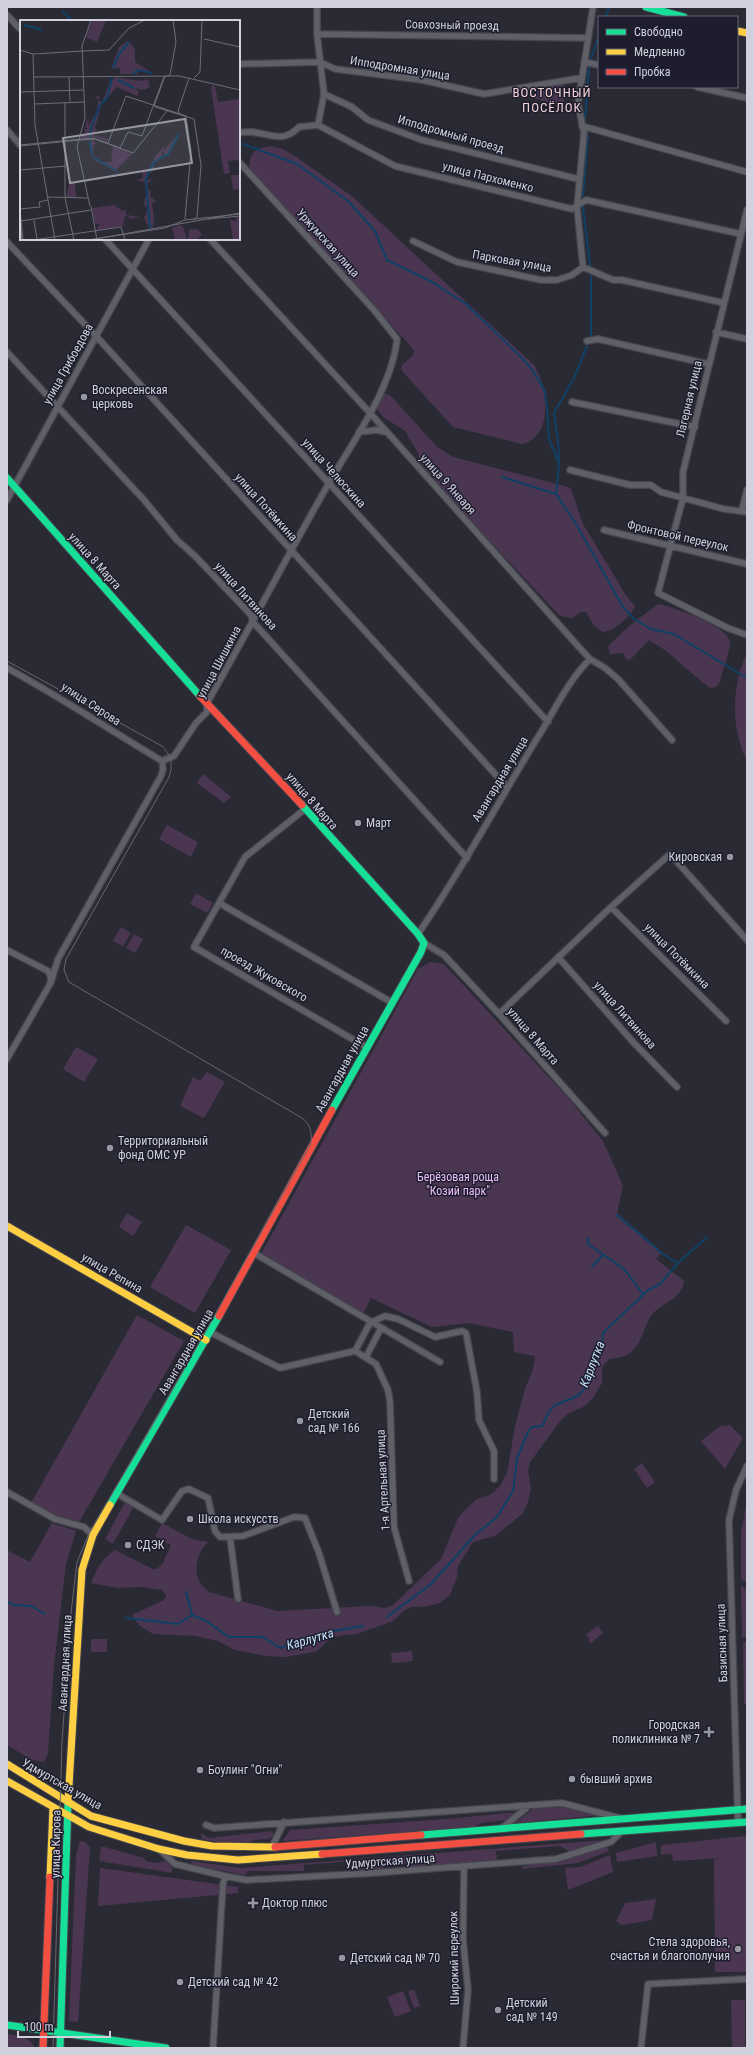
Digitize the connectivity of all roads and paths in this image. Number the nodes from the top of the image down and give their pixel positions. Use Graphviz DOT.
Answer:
graph roads {
  1 [pos="316,7"];
  2 [pos="593,7"];
  3 [pos="646,7"];
  4 [pos="7,15"];
  5 [pos="680,16"];
  6 [pos="20,29"];
  7 [pos="317,34"];
  8 [pos="588,38"];
  9 [pos="320,62"];
  10 [pos="584,62"];
  11 [pos="240,64"];
  12 [pos="598,65"];
  13 [pos="581,78"];
  14 [pos="702,88"];
  15 [pos="324,94"];
  16 [pos="747,98"];
  17 [pos="318,125"];
  18 [pos="582,126"];
  19 [pos="7,130"];
  20 [pos="240,133"];
  21 [pos="20,145"];
  22 [pos="240,163"];
  23 [pos="747,172"];
  24 [pos="578,179"];
  25 [pos="577,207"];
  26 [pos="747,210"];
  27 [pos="741,234"];
  28 [pos="106,240"];
  29 [pos="148,240"];
  30 [pos="211,240"];
  31 [pos="413,241"];
  32 [pos="7,242"];
  33 [pos="583,267"];
  34 [pos="132,269"];
  35 [pos="724,303"];
  36 [pos="716,332"];
  37 [pos="96,336"];
  38 [pos="398,339"];
  39 [pos="747,339"];
  40 [pos="587,341"];
  41 [pos="7,352"];
  42 [pos="708,364"];
  43 [pos="572,402"];
  44 [pos="57,408"];
  45 [pos="370,413"];
  46 [pos="695,427"];
  47 [pos="359,432"];
  48 [pos="386,432"];
  49 [pos="570,470"];
  50 [pos="7,478"];
  51 [pos="328,484"];
  52 [pos="14,487"];
  53 [pos="747,490"];
  54 [pos="683,498"];
  55 [pos="7,500"];
  56 [pos="745,511"];
  57 [pos="604,530"];
  58 [pos="671,546"];
  59 [pos="291,552"];
  60 [pos="747,564"];
  61 [pos="253,622"];
  62 [pos="747,635"];
  63 [pos="590,659"];
  64 [pos="7,668"];
  65 [pos="207,703"];
  66 [pos="548,722"];
  67 [pos="672,740"];
  68 [pos="162,761"];
  69 [pos="507,788"];
  70 [pos="305,808"];
  71 [pos="466,858"];
  72 [pos="219,903"];
  73 [pos="612,907"];
  74 [pos="418,934"];
  75 [pos="747,940"];
  76 [pos="424,943"];
  77 [pos="7,950"];
  78 [pos="558,957"];
  79 [pos="51,982"];
  80 [pos="391,1002"];
  81 [pos="499,1014"];
  82 [pos="726,1021"];
  83 [pos="366,1046"];
  84 [pos="7,1060"];
  85 [pos="677,1087"];
  86 [pos="605,1133"];
  87 [pos="7,1226"];
  88 [pos="254,1253"];
  89 [pos="370,1323"];
  90 [pos="381,1328"];
  91 [pos="210,1332"];
  92 [pos="206,1340"];
  93 [pos="355,1351"];
  94 [pos="366,1357"];
  95 [pos="440,1362"];
  96 [pos="747,1466"];
  97 [pos="494,1479"];
  98 [pos="7,1492"];
  99 [pos="116,1493"];
  100 [pos="93,1535"];
  101 [pos="230,1538"];
  102 [pos="409,1582"];
  103 [pos="238,1599"];
  104 [pos="338,1612"];
  105 [pos="9,1765"];
  106 [pos="7,1777"];
  107 [pos="7,1781"];
  108 [pos="68,1802"];
  109 [pos="530,1805"];
  110 [pos="53,1808"];
  111 [pos="747,1809"];
  112 [pos="738,1810"];
  113 [pos="652,1817"];
  114 [pos="69,1818"];
  115 [pos="624,1819"];
  116 [pos="284,1822"];
  117 [pos="747,1822"];
  118 [pos="738,1823"];
  119 [pos="206,1825"];
  120 [pos="134,1828"];
  121 [pos="502,1828"];
  122 [pos="652,1828"];
  123 [pos="622,1831"];
  124 [pos="130,1840"];
  125 [pos="272,1847"];
  126 [pos="159,1850"];
  127 [pos="464,1867"];
  128 [pos="225,1876"];
  129 [pos="747,1979"];
  130 [pos="7,2024"];
  131 [pos="44,2030"];
  132 [pos="61,2032"];
  133 [pos="43,2048"];
  134 [pos="60,2048"];
  135 [pos="166,2048"];
  136 [pos="213,2048"];
  137 [pos="463,2048"];
  138 [pos="641,2048"];
  1 -- 7 [label="street"];
  2 -- 8 [label="street"];
  3 -- 5 [label="main road"];
  4 -- 6 [label="street"];
  7 -- 8 [label="street, Совхозный проезд"];
  7 -- 9 [label="street"];
  8 -- 10 [label="street"];
  9 -- 11 [label="street, Ипподромная улица"];
  9 -- 13 [label="street, Ипподромная улица"];
  9 -- 15 [label="street"];
  10 -- 12 [label="street"];
  10 -- 13 [label="street"];
  13 -- 18 [label="street"];
  14 -- 16 [label="street"];
  15 -- 17 [label="street"];
  15 -- 24 [label="street, Ипподромный проезд"];
  17 -- 20 [label="street"];
  17 -- 25 [label="street, улица Пархоменко"];
  18 -- 23 [label="street"];
  18 -- 24 [label="street"];
  19 -- 21 [label="street"];
  22 -- 38 [label="street, Уржумская улица"];
  24 -- 25 [label="street"];
  25 -- 27 [label="street, улица Пархоменко"];
  25 -- 33 [label="street"];
  26 -- 27 [label="street, Лагерная улица"];
  27 -- 35 [label="street, Лагерная улица"];
  28 -- 34 [label="street, улица Челюскина"];
  29 -- 34 [label="street, улица Грибоедова"];
  30 -- 45 [label="street, улица 9 Января"];
  31 -- 33 [label="street, Парковая улица"];
  32 -- 37 [label="street, улица Потёмкина"];
  33 -- 35 [label="street"];
  34 -- 37 [label="street, улица Грибоедова"];
  34 -- 51 [label="street, улица Челюскина"];
  35 -- 36 [label="street, Лагерная улица"];
  36 -- 39 [label="street"];
  36 -- 42 [label="street, Лагерная улица"];
  37 -- 44 [label="street, улица Грибоедова"];
  37 -- 59 [label="street, улица Потёмкина"];
  38 -- 45 [label="street, улица Шишкина"];
  40 -- 42 [label="street"];
  41 -- 44 [label="street, улица Литвинова"];
  42 -- 46 [label="street, Лагерная улица"];
  43 -- 46 [label="street"];
  44 -- 52 [label="street, улица Грибоедова"];
  44 -- 61 [label="street, улица Литвинова"];
  45 -- 47 [label="street, улица Шишкина"];
  45 -- 48 [label="street, улица 9 Января"];
  46 -- 54 [label="street, Лагерная улица"];
  47 -- 48 [label="street"];
  47 -- 51 [label="street, улица Шишкина"];
  48 -- 63 [label="street, улица 9 Января"];
  49 -- 54 [label="street"];
  50 -- 52 [label="main road, улица 8 Марта"];
  51 -- 59 [label="street, улица Шишкина"];
  51 -- 66 [label="street, улица Челюскина"];
  52 -- 55 [label="street, улица Грибоедова"];
  52 -- 65 [label="main road, улица 8 Марта"];
  53 -- 56 [label="street"];
  54 -- 56 [label="street"];
  54 -- 58 [label="street, Лагерная улица"];
  57 -- 58 [label="street, Фронтовой переулок"];
  58 -- 60 [label="street, Фронтовой переулок"];
  58 -- 62 [label="street, Лагерная улица"];
  59 -- 61 [label="street, улица Шишкина"];
  59 -- 69 [label="street, улица Потёмкина"];
  61 -- 65 [label="street, улица Шишкина"];
  61 -- 71 [label="street, улица Литвинова"];
  63 -- 66 [label="street, Авангардная улица"];
  63 -- 67 [label="street, улица 9 Января"];
  64 -- 68 [label="street, улица Серова"];
  65 -- 68 [label="street, улица Шишкина"];
  65 -- 70 [label="main road, улица 8 Марта"];
  66 -- 69 [label="street, Авангардная улица"];
  68 -- 79 [label="street"];
  69 -- 71 [label="street, Авангардная улица"];
  70 -- 72 [label="street, проезд Жуковского"];
  70 -- 74 [label="main road, улица 8 Марта"];
  71 -- 74 [label="street, Авангардная улица"];
  72 -- 80 [label="street"];
  72 -- 83 [label="street, проезд Жуковского"];
  73 -- 75 [label="street"];
  73 -- 78 [label="street"];
  73 -- 82 [label="street, улица Потёмкина"];
  74 -- 76 [label="main road, улица 8 Марта"];
  76 -- 80 [label="main road, Авангардная улица"];
  76 -- 81 [label="street, улица 8 Марта"];
  77 -- 79 [label="street"];
  78 -- 81 [label="street"];
  78 -- 85 [label="street, улица Литвинова"];
  79 -- 84 [label="street"];
  80 -- 83 [label="main road, Авангардная улица"];
  81 -- 86 [label="street, улица 8 Марта"];
  83 -- 88 [label="main road, Авангардная улица"];
  87 -- 92 [label="main road, улица Репина"];
  88 -- 89 [label="street"];
  88 -- 91 [label="main road, Авангардная улица"];
  89 -- 90 [label="street"];
  89 -- 93 [label="street"];
  89 -- 97 [label="street"];
  90 -- 94 [label="street"];
  90 -- 95 [label="street"];
  91 -- 92 [label="main road, Авангардная улица"];
  91 -- 93 [label="street"];
  92 -- 99 [label="main road, Авангардная улица"];
  93 -- 94 [label="street, 1-я Артельная улица"];
  94 -- 102 [label="street, 1-я Артельная улица"];
  96 -- 112 [label="street, Базисная улица"];
  98 -- 100 [label="street"];
  99 -- 100 [label="main road, Авангардная улица"];
  99 -- 101 [label="street"];
  100 -- 108 [label="main road, Авангардная улица"];
  101 -- 103 [label="street"];
  101 -- 104 [label="street"];
  105 -- 106 [label="main road"];
  105 -- 108 [label="main road, Удмуртская улица"];
  107 -- 110 [label="main road, Удмуртская улица"];
  108 -- 110 [label="main road, улица Кирова"];
  108 -- 114 [label="main road, улица Кирова"];
  108 -- 120 [label="main road, Удмуртская улица"];
  109 -- 115 [label="street, Удмуртская улица"];
  109 -- 116 [label="street, Удмуртская улица"];
  109 -- 121 [label="street"];
  110 -- 114 [label="main road, Удмуртская улица"];
  110 -- 131 [label="main road, улица Кирова"];
  111 -- 112 [label="main road, Удмуртская улица"];
  112 -- 113 [label="main road, Удмуртская улица"];
  112 -- 118 [label="street, Базисная улица"];
  113 -- 115 [label="main road, Удмуртская улица"];
  113 -- 122 [label="main road"];
  114 -- 124 [label="main road, Удмуртская улица"];
  114 -- 132 [label="main road, улица Кирова"];
  115 -- 121 [label="main road, Удмуртская улица"];
  116 -- 119 [label="street, Удмуртская улица"];
  116 -- 125 [label="street"];
  117 -- 118 [label="main road, Удмуртская улица"];
  118 -- 122 [label="main road, Удмуртская улица"];
  120 -- 124 [label="main road"];
  120 -- 125 [label="main road, Удмуртская улица"];
  121 -- 125 [label="main road, Удмуртская улица"];
  122 -- 123 [label="main road, Удмуртская улица"];
  123 -- 126 [label="main road, Удмуртская улица"];
  123 -- 127 [label="street, Удмуртская улица"];
  124 -- 126 [label="main road, Удмуртская улица"];
  126 -- 128 [label="street, Удмуртская улица"];
  127 -- 128 [label="street, Удмуртская улица"];
  127 -- 137 [label="street, Широкий переулок"];
  128 -- 136 [label="street"];
  129 -- 138 [label="street"];
  130 -- 131 [label="main road"];
  131 -- 132 [label="main road"];
  131 -- 133 [label="main road, улица Кирова"];
  132 -- 134 [label="main road, улица Кирова"];
  132 -- 135 [label="main road"];
}
